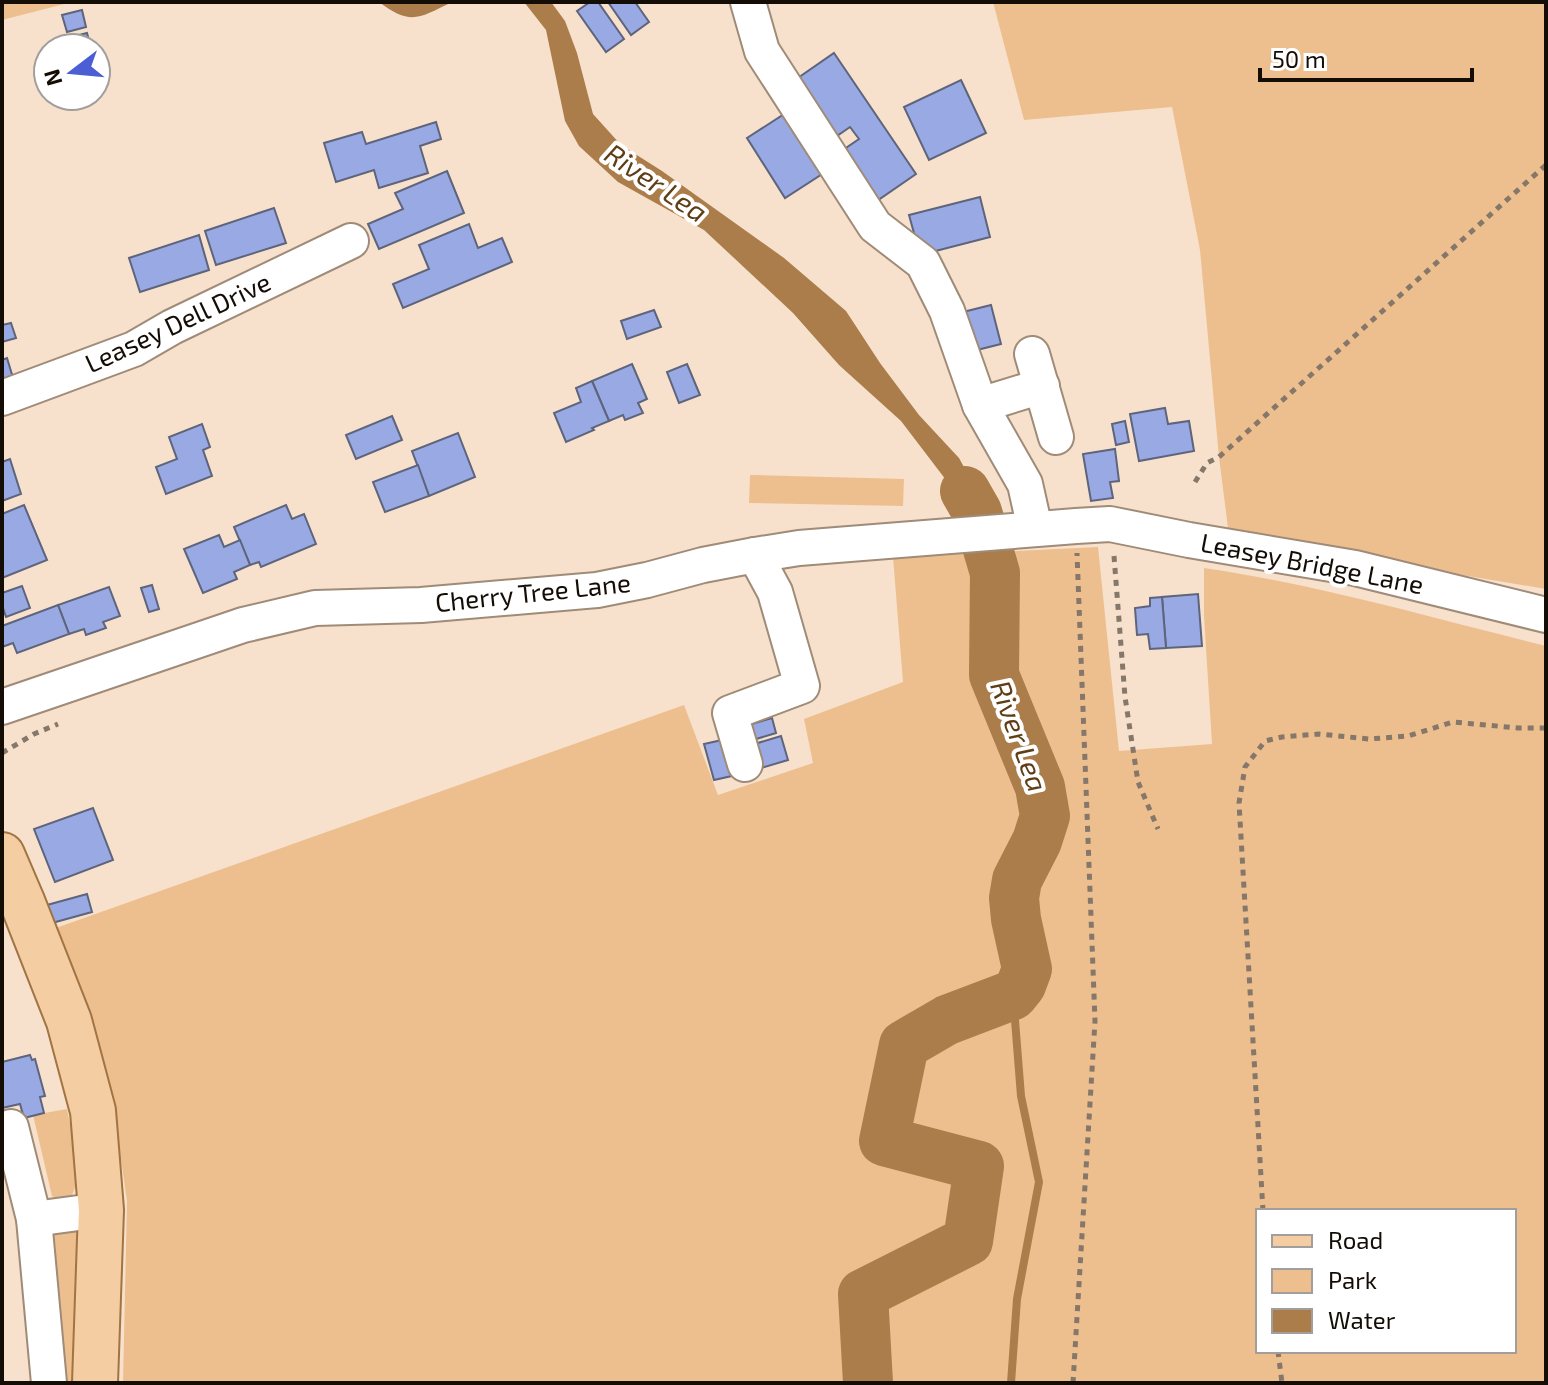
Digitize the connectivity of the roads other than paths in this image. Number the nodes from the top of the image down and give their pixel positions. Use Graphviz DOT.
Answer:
graph roads {
  1 [pos="748,2"];
  2 [pos="351,241"];
  3 [pos="2,398"];
  4 [pos="980,405"];
  5 [pos="1056,437"];
  6 [pos="1076,526"];
  7 [pos="1035,529"];
  8 [pos="755,555"];
  9 [pos="1546,615"];
  10 [pos="2,707"];
  11 [pos="745,764"];
  12 [pos="2,855"];
  13 [pos="11,1127"];
  14 [pos="101,1210"];
  15 [pos="34,1219"];
  16 [pos="49,1383"];
  17 [pos="95,1383"];
  1 -- 4 [label="street"];
  2 -- 3 [label="street, Leasey Dell Drive"];
  4 -- 5 [label="street"];
  4 -- 7 [label="street"];
  6 -- 7 [label="street, Cherry Tree Lane"];
  6 -- 9 [label="street, Leasey Bridge Lane"];
  7 -- 8 [label="street, Cherry Tree Lane"];
  8 -- 10 [label="street, Cherry Tree Lane"];
  8 -- 11 [label="street"];
  12 -- 14 [label="main road"];
  13 -- 15 [label="street"];
  14 -- 15 [label="street"];
  14 -- 17 [label="main road"];
  15 -- 16 [label="street"];
}
